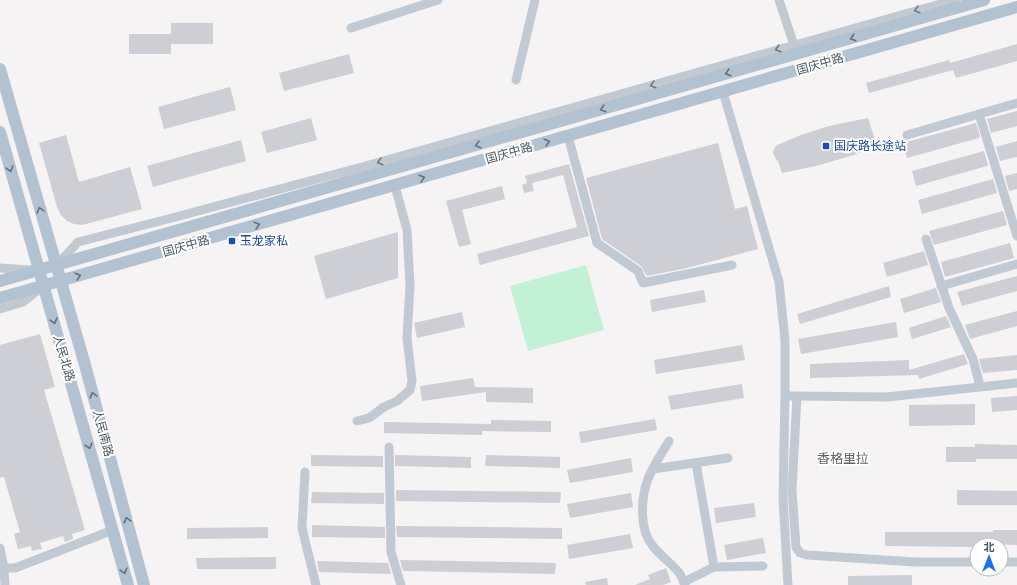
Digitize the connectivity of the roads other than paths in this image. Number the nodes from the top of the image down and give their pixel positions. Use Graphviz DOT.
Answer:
graph roads {
  1 [pos="438,0"];
  2 [pos="535,0"];
  3 [pos="779,0"];
  4 [pos="955,0"];
  5 [pos="984,0"];
  6 [pos="1017,7"];
  7 [pos="351,28"];
  8 [pos="794,45"];
  9 [pos="0,69"];
  10 [pos="516,80"];
  11 [pos="723,92"];
  12 [pos="1017,103"];
  13 [pos="979,114"];
  14 [pos="0,132"];
  15 [pos="907,135"];
  16 [pos="568,136"];
  17 [pos="395,186"];
  18 [pos="1017,236"];
  19 [pos="926,239"];
  20 [pos="1017,264"];
  21 [pos="732,265"];
  22 [pos="56,266"];
  23 [pos="0,268"];
  24 [pos="39,270"];
  25 [pos="0,281"];
  26 [pos="60,282"];
  27 [pos="44,286"];
  28 [pos="941,286"];
  29 [pos="0,298"];
  30 [pos="0,309"];
  31 [pos="1017,383"];
  32 [pos="980,386"];
  33 [pos="785,396"];
  34 [pos="797,396"];
  35 [pos="357,421"];
  36 [pos="669,441"];
  37 [pos="389,447"];
  38 [pos="728,458"];
  39 [pos="696,463"];
  40 [pos="653,469"];
  41 [pos="305,472"];
  42 [pos="113,530"];
  43 [pos="0,548"];
  44 [pos="969,562"];
  45 [pos="763,566"];
  46 [pos="714,567"];
  47 [pos="4,568"];
  48 [pos="684,583"];
  49 [pos="5,585"];
  50 [pos="128,585"];
  51 [pos="144,585"];
  52 [pos="316,585"];
  53 [pos="401,585"];
  54 [pos="788,585"];
  1 -- 7 [label="street"];
  2 -- 10 [label="street"];
  3 -- 8 [label="street"];
  4 -- 8 [label="street, one-way"];
  5 -- 22 [label="main road, 国庆中路, one-way"];
  6 -- 11 [label="main road, 国庆中路"];
  8 -- 22 [label="street, one-way"];
  22 -- 9 [label="main road, one-way"];
  11 -- 16 [label="main road, 国庆中路"];
  11 -- 33 [label="street"];
  12 -- 13 [label="street"];
  13 -- 15 [label="street"];
  13 -- 18 [label="street"];
  14 -- 24 [label="main road, 人民北路, one-way"];
  17 -- 16 [label="main road, 国庆中路, one-way"];
  16 -- 21 [label="street"];
  26 -- 17 [label="main road, 国庆中路, one-way"];
  17 -- 35 [label="street"];
  19 -- 28 [label="street"];
  20 -- 28 [label="street"];
  22 -- 24 [label="main road, 国庆中路"];
  22 -- 26 [label="main road"];
  23 -- 24 [label="street"];
  24 -- 25 [label="main road, 国庆中路"];
  24 -- 27 [label="main road, 人民北路"];
  26 -- 27 [label="main road, 国庆中路"];
  51 -- 26 [label="main road, 人民南路, one-way"];
  27 -- 29 [label="main road, 国庆中路"];
  27 -- 30 [label="street"];
  27 -- 42 [label="main road, 人民北路, one-way"];
  28 -- 32 [label="street"];
  31 -- 32 [label="street"];
  32 -- 34 [label="street"];
  33 -- 34 [label="street"];
  33 -- 54 [label="street"];
  34 -- 44 [label="street"];
  36 -- 40 [label="street"];
  37 -- 53 [label="street"];
  38 -- 39 [label="street"];
  39 -- 40 [label="street"];
  39 -- 46 [label="street"];
  40 -- 48 [label="street"];
  41 -- 52 [label="street"];
  42 -- 47 [label="street"];
  42 -- 50 [label="main road, 人民北路, one-way"];
  43 -- 47 [label="street"];
  45 -- 46 [label="street"];
  46 -- 48 [label="street"];
  47 -- 49 [label="street"];
}
